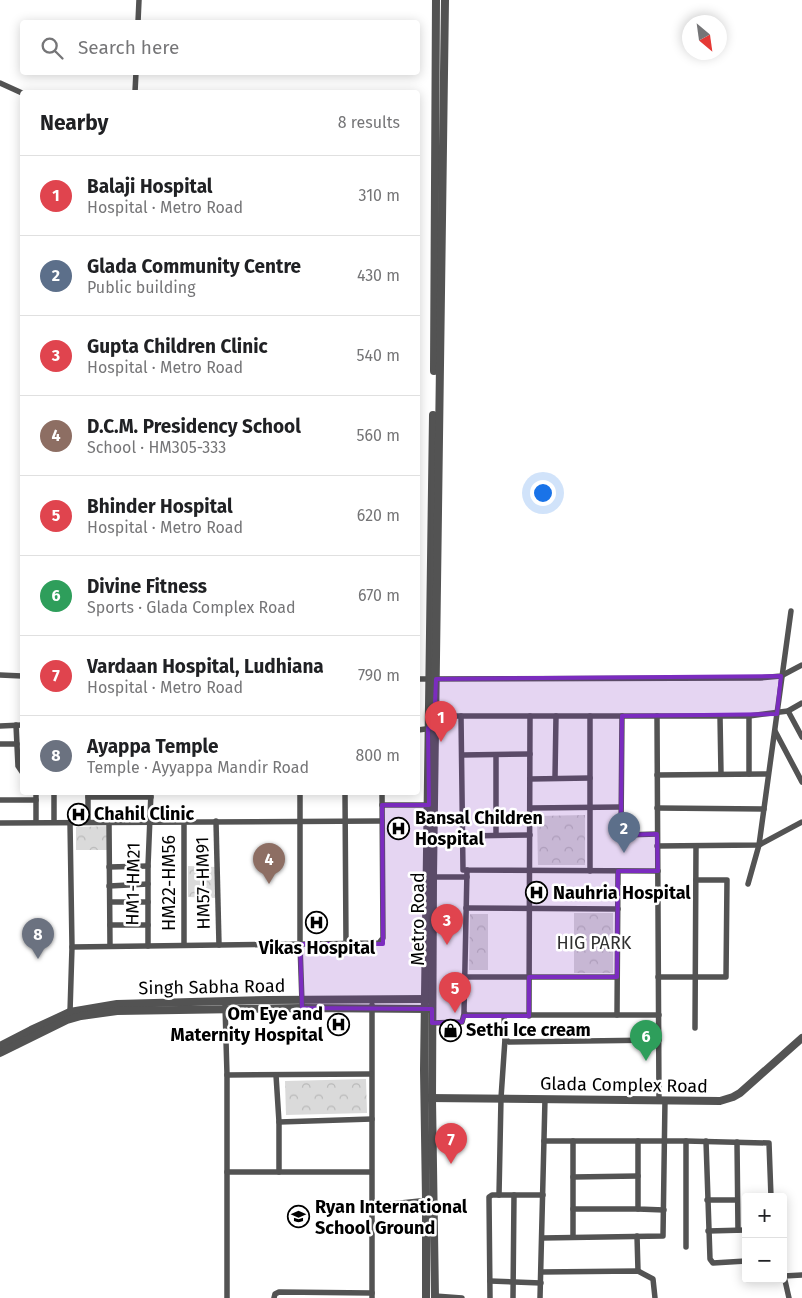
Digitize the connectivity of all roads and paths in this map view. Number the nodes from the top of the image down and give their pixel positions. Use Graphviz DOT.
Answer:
graph roads {
  1 [pos="139,0"];
  2 [pos="436,0"];
  3 [pos="445,0"];
  4 [pos="138,20"];
  5 [pos="136,75"];
  6 [pos="0,83"];
  7 [pos="135,90"];
  8 [pos="20,92"];
  9 [pos="791,611"];
  10 [pos="802,665"];
  11 [pos="0,676"];
  12 [pos="20,676"];
  13 [pos="782,676"];
  14 [pos="420,679"];
  15 [pos="432,679"];
  16 [pos="802,703"];
  17 [pos="788,712"];
  18 [pos="776,714"];
  19 [pos="434,716"];
  20 [pos="461,716"];
  21 [pos="530,716"];
  22 [pos="556,716"];
  23 [pos="590,716"];
  24 [pos="622,716"];
  25 [pos="657,716"];
  26 [pos="720,716"];
  27 [pos="749,716"];
  28 [pos="19,725"];
  29 [pos="0,726"];
  30 [pos="431,728"];
  31 [pos="420,730"];
  32 [pos="774,730"];
  33 [pos="802,737"];
  34 [pos="0,744"];
  35 [pos="17,744"];
  36 [pos="530,754"];
  37 [pos="462,755"];
  38 [pos="496,755"];
  39 [pos="20,769"];
  40 [pos="721,774"];
  41 [pos="749,774"];
  42 [pos="768,774"];
  43 [pos="657,775"];
  44 [pos="555,778"];
  45 [pos="590,778"];
  46 [pos="530,779"];
  47 [pos="802,782"];
  48 [pos="36,795"];
  49 [pos="54,795"];
  50 [pos="88,795"];
  51 [pos="151,795"];
  52 [pos="300,795"];
  53 [pos="345,795"];
  54 [pos="382,795"];
  55 [pos="0,800"];
  56 [pos="36,800"];
  57 [pos="382,805"];
  58 [pos="432,806"];
  59 [pos="590,807"];
  60 [pos="621,807"];
  61 [pos="530,808"];
  62 [pos="657,808"];
  63 [pos="764,809"];
  64 [pos="216,821"];
  65 [pos="300,821"];
  66 [pos="345,821"];
  67 [pos="382,821"];
  68 [pos="36,822"];
  69 [pos="54,822"];
  70 [pos="70,822"];
  71 [pos="88,822"];
  72 [pos="109,822"];
  73 [pos="149,822"];
  74 [pos="184,822"];
  75 [pos="802,822"];
  76 [pos="0,823"];
  77 [pos="657,834"];
  78 [pos="496,835"];
  79 [pos="530,835"];
  80 [pos="463,836"];
  81 [pos="759,845"];
  82 [pos="658,846"];
  83 [pos="696,846"];
  84 [pos="148,866"];
  85 [pos="109,867"];
  86 [pos="467,870"];
  87 [pos="530,870"];
  88 [pos="590,871"];
  89 [pos="618,871"];
  90 [pos="658,871"];
  91 [pos="433,877"];
  92 [pos="467,877"];
  93 [pos="696,880"];
  94 [pos="148,884"];
  95 [pos="748,884"];
  96 [pos="110,886"];
  97 [pos="110,902"];
  98 [pos="148,902"];
  99 [pos="466,908"];
  100 [pos="530,908"];
  101 [pos="618,909"];
  102 [pos="110,925"];
  103 [pos="148,925"];
  104 [pos="300,944"];
  105 [pos="346,944"];
  106 [pos="184,945"];
  107 [pos="218,945"];
  108 [pos="110,946"];
  109 [pos="148,946"];
  110 [pos="72,947"];
  111 [pos="466,977"];
  112 [pos="529,977"];
  113 [pos="617,977"];
  114 [pos="658,977"];
  115 [pos="695,978"];
  116 [pos="371,999"];
  117 [pos="429,999"];
  118 [pos="302,1004"];
  119 [pos="225,1006"];
  120 [pos="372,1008"];
  121 [pos="429,1009"];
  122 [pos="70,1012"];
  123 [pos="464,1014"];
  124 [pos="617,1015"];
  125 [pos="658,1015"];
  126 [pos="504,1016"];
  127 [pos="529,1016"];
  128 [pos="432,1023"];
  129 [pos="695,1028"];
  130 [pos="802,1038"];
  131 [pos="505,1039"];
  132 [pos="659,1040"];
  133 [pos="1,1046"];
  134 [pos="371,1074"];
  135 [pos="227,1075"];
  136 [pos="276,1075"];
  137 [pos="501,1098"];
  138 [pos="428,1099"];
  139 [pos="545,1099"];
  140 [pos="662,1100"];
  141 [pos="372,1119"];
  142 [pos="279,1122"];
  143 [pos="544,1141"];
  144 [pos="573,1141"];
  145 [pos="638,1141"];
  146 [pos="665,1141"];
  147 [pos="686,1141"];
  148 [pos="706,1141"];
  149 [pos="737,1142"];
  150 [pos="227,1172"];
  151 [pos="279,1172"];
  152 [pos="372,1172"];
  153 [pos="638,1176"];
  154 [pos="573,1177"];
  155 [pos="771,1193"];
  156 [pos="499,1195"];
  157 [pos="514,1195"];
  158 [pos="543,1195"];
  159 [pos="430,1200"];
  160 [pos="707,1200"];
  161 [pos="737,1200"];
  162 [pos="372,1206"];
  163 [pos="573,1209"];
  164 [pos="638,1209"];
  165 [pos="664,1210"];
  166 [pos="738,1230"];
  167 [pos="742,1230"];
  168 [pos="708,1232"];
  169 [pos="637,1236"];
  170 [pos="573,1237"];
  171 [pos="542,1238"];
  172 [pos="686,1247"];
  173 [pos="742,1261"];
  174 [pos="638,1271"];
  175 [pos="541,1272"];
  176 [pos="802,1275"];
  177 [pos="787,1276"];
  178 [pos="490,1281"];
  179 [pos="514,1282"];
  180 [pos="540,1283"];
  181 [pos="786,1283"];
  182 [pos="372,1295"];
  183 [pos="435,1297"];
  184 [pos="227,1298"];
  185 [pos="274,1298"];
  186 [pos="426,1298"];
  187 [pos="462,1298"];
  188 [pos="490,1298"];
  189 [pos="513,1298"];
  190 [pos="540,1298"];
  191 [pos="655,1298"];
  192 [pos="789,1298"];
  1 -- 4 [label="street"];
  2 -- 15 [label="street, Metro Road"];
  3 -- 15 [label="street, Metro Road"];
  5 -- 7 [label="street"];
  6 -- 8 [label="street"];
  9 -- 13 [label="street"];
  10 -- 13 [label="street"];
  11 -- 12 [label="street"];
  13 -- 15 [label="street"];
  13 -- 18 [label="street"];
  14 -- 15 [label="street"];
  15 -- 19 [label="street, Metro Road"];
  15 -- 30 [label="street, Metro Road"];
  16 -- 17 [label="street"];
  17 -- 18 [label="street"];
  17 -- 33 [label="street"];
  18 -- 27 [label="street"];
  18 -- 32 [label="street"];
  19 -- 20 [label="street"];
  19 -- 30 [label="street, Metro Road"];
  20 -- 21 [label="street"];
  20 -- 37 [label="street"];
  21 -- 22 [label="street"];
  21 -- 36 [label="street"];
  22 -- 23 [label="street"];
  22 -- 44 [label="street"];
  23 -- 24 [label="street"];
  23 -- 45 [label="street"];
  24 -- 25 [label="street"];
  24 -- 60 [label="street"];
  25 -- 26 [label="street"];
  25 -- 43 [label="street"];
  26 -- 27 [label="street"];
  26 -- 40 [label="street"];
  27 -- 41 [label="street"];
  28 -- 29 [label="street"];
  28 -- 35 [label="street"];
  30 -- 31 [label="street"];
  30 -- 58 [label="street, Metro Road"];
  32 -- 42 [label="street"];
  32 -- 47 [label="street"];
  34 -- 35 [label="street"];
  35 -- 39 [label="street"];
  36 -- 38 [label="street"];
  36 -- 46 [label="street"];
  37 -- 38 [label="street"];
  37 -- 80 [label="street"];
  38 -- 78 [label="street"];
  40 -- 41 [label="street"];
  40 -- 43 [label="street"];
  41 -- 42 [label="street"];
  42 -- 63 [label="street"];
  43 -- 62 [label="street"];
  44 -- 45 [label="street"];
  44 -- 46 [label="street"];
  45 -- 59 [label="street"];
  46 -- 61 [label="street"];
  48 -- 56 [label="street"];
  49 -- 69 [label="street"];
  50 -- 71 [label="street"];
  51 -- 73 [label="street, HM1-HM21"];
  52 -- 65 [label="street"];
  53 -- 66 [label="street"];
  54 -- 57 [label="street"];
  55 -- 56 [label="street"];
  56 -- 68 [label="street"];
  57 -- 58 [label="street"];
  57 -- 67 [label="street"];
  58 -- 91 [label="street, Metro Road"];
  58 -- 117 [label="street, Metro Road"];
  59 -- 60 [label="street"];
  59 -- 61 [label="street"];
  59 -- 88 [label="street"];
  60 -- 77 [label="street"];
  61 -- 79 [label="street"];
  62 -- 63 [label="street"];
  62 -- 77 [label="street"];
  63 -- 81 [label="street"];
  64 -- 65 [label="street"];
  64 -- 74 [label="street"];
  64 -- 107 [label="street, HM57-HM91"];
  65 -- 66 [label="street"];
  65 -- 104 [label="street"];
  66 -- 67 [label="street"];
  66 -- 105 [label="street"];
  67 -- 105 [label="street"];
  68 -- 69 [label="street"];
  68 -- 76 [label="street"];
  69 -- 70 [label="street"];
  70 -- 71 [label="street"];
  70 -- 110 [label="street"];
  71 -- 72 [label="street"];
  72 -- 73 [label="street"];
  72 -- 85 [label="street"];
  73 -- 74 [label="street"];
  73 -- 84 [label="street, HM1-HM21"];
  74 -- 106 [label="street, HM22-HM56"];
  75 -- 81 [label="street"];
  77 -- 82 [label="street"];
  78 -- 79 [label="street"];
  78 -- 80 [label="street"];
  79 -- 87 [label="street"];
  80 -- 86 [label="street"];
  81 -- 83 [label="street"];
  81 -- 95 [label="street"];
  82 -- 83 [label="street"];
  82 -- 90 [label="street"];
  83 -- 93 [label="street"];
  84 -- 85 [label="street"];
  84 -- 94 [label="street, HM1-HM21"];
  85 -- 96 [label="street"];
  86 -- 87 [label="street"];
  86 -- 92 [label="street"];
  87 -- 88 [label="street"];
  87 -- 100 [label="street"];
  88 -- 89 [label="street"];
  89 -- 90 [label="street"];
  89 -- 101 [label="street"];
  90 -- 114 [label="street"];
  91 -- 92 [label="street"];
  91 -- 117 [label="street, Metro Road"];
  92 -- 99 [label="street"];
  93 -- 115 [label="street"];
  93 -- 115 [label="street"];
  94 -- 96 [label="street"];
  94 -- 98 [label="street, HM1-HM21"];
  96 -- 97 [label="street"];
  97 -- 98 [label="street"];
  97 -- 102 [label="street"];
  98 -- 103 [label="street, HM1-HM21"];
  99 -- 100 [label="street"];
  99 -- 111 [label="street"];
  100 -- 101 [label="street"];
  100 -- 112 [label="street"];
  101 -- 113 [label="street"];
  102 -- 103 [label="street"];
  102 -- 108 [label="street"];
  103 -- 109 [label="street, HM1-HM21"];
  104 -- 105 [label="street"];
  104 -- 107 [label="street"];
  104 -- 118 [label="street"];
  106 -- 107 [label="street"];
  106 -- 109 [label="street"];
  108 -- 109 [label="street"];
  108 -- 110 [label="street"];
  110 -- 122 [label="street"];
  111 -- 112 [label="street"];
  111 -- 123 [label="street"];
  112 -- 113 [label="street"];
  112 -- 127 [label="street"];
  113 -- 124 [label="street"];
  114 -- 115 [label="street"];
  114 -- 125 [label="street"];
  115 -- 129 [label="street"];
  116 -- 117 [label="street, Singh Sabha Road"];
  116 -- 118 [label="street, Singh Sabha Road"];
  116 -- 120 [label="street"];
  117 -- 121 [label="street, Metro Road"];
  118 -- 119 [label="street, Singh Sabha Road"];
  118 -- 120 [label="street, Singh Sabha Road"];
  119 -- 122 [label="street, Singh Sabha Road"];
  119 -- 133 [label="street, Singh Sabha Road"];
  119 -- 135 [label="street"];
  120 -- 121 [label="street, Singh Sabha Road"];
  120 -- 134 [label="street"];
  121 -- 128 [label="street, Metro Road"];
  121 -- 138 [label="street, Metro Road"];
  122 -- 133 [label="street, Singh Sabha Road"];
  123 -- 126 [label="street"];
  123 -- 128 [label="street"];
  124 -- 125 [label="street"];
  124 -- 127 [label="street"];
  125 -- 132 [label="street"];
  126 -- 127 [label="street"];
  126 -- 131 [label="street"];
  128 -- 138 [label="street, Metro Road"];
  130 -- 140 [label="street, Glada Complex Road"];
  131 -- 132 [label="street"];
  131 -- 137 [label="street"];
  132 -- 140 [label="street"];
  134 -- 136 [label="street"];
  134 -- 141 [label="street"];
  135 -- 136 [label="street"];
  135 -- 150 [label="street"];
  136 -- 142 [label="street"];
  137 -- 138 [label="street, Glada Complex Road"];
  137 -- 139 [label="street, Glada Complex Road"];
  137 -- 156 [label="street"];
  138 -- 159 [label="street, Metro Road"];
  139 -- 140 [label="street, Glada Complex Road"];
  139 -- 143 [label="street"];
  140 -- 146 [label="street"];
  141 -- 142 [label="street"];
  141 -- 152 [label="street"];
  142 -- 151 [label="street"];
  143 -- 144 [label="street"];
  143 -- 158 [label="street"];
  144 -- 145 [label="street"];
  144 -- 154 [label="street"];
  145 -- 146 [label="street"];
  145 -- 153 [label="street"];
  146 -- 147 [label="street"];
  146 -- 165 [label="street"];
  147 -- 148 [label="street"];
  147 -- 172 [label="street"];
  148 -- 149 [label="street"];
  148 -- 160 [label="street"];
  149 -- 155 [label="street"];
  149 -- 161 [label="street"];
  150 -- 151 [label="street"];
  150 -- 184 [label="street"];
  151 -- 152 [label="street"];
  152 -- 162 [label="street"];
  153 -- 154 [label="street"];
  153 -- 164 [label="street"];
  154 -- 163 [label="street"];
  156 -- 157 [label="street"];
  156 -- 178 [label="street"];
  157 -- 158 [label="street"];
  157 -- 179 [label="street"];
  158 -- 171 [label="street"];
  159 -- 162 [label="street"];
  159 -- 183 [label="street, Metro Road"];
  159 -- 186 [label="street, Metro Road"];
  160 -- 161 [label="street"];
  160 -- 168 [label="street"];
  161 -- 166 [label="street"];
  162 -- 182 [label="street"];
  163 -- 164 [label="street"];
  163 -- 170 [label="street"];
  164 -- 165 [label="street"];
  165 -- 169 [label="street"];
  166 -- 167 [label="street"];
  166 -- 168 [label="street"];
  168 -- 173 [label="street"];
  169 -- 170 [label="street"];
  169 -- 174 [label="street"];
  170 -- 171 [label="street"];
  171 -- 175 [label="street"];
  174 -- 175 [label="street"];
  174 -- 191 [label="street"];
  175 -- 180 [label="street"];
  176 -- 177 [label="street"];
  178 -- 179 [label="street"];
  178 -- 188 [label="street"];
  179 -- 180 [label="street"];
  179 -- 189 [label="street"];
  180 -- 190 [label="street"];
  181 -- 192 [label="street"];
  182 -- 185 [label="street"];
  183 -- 187 [label="street"];
}
